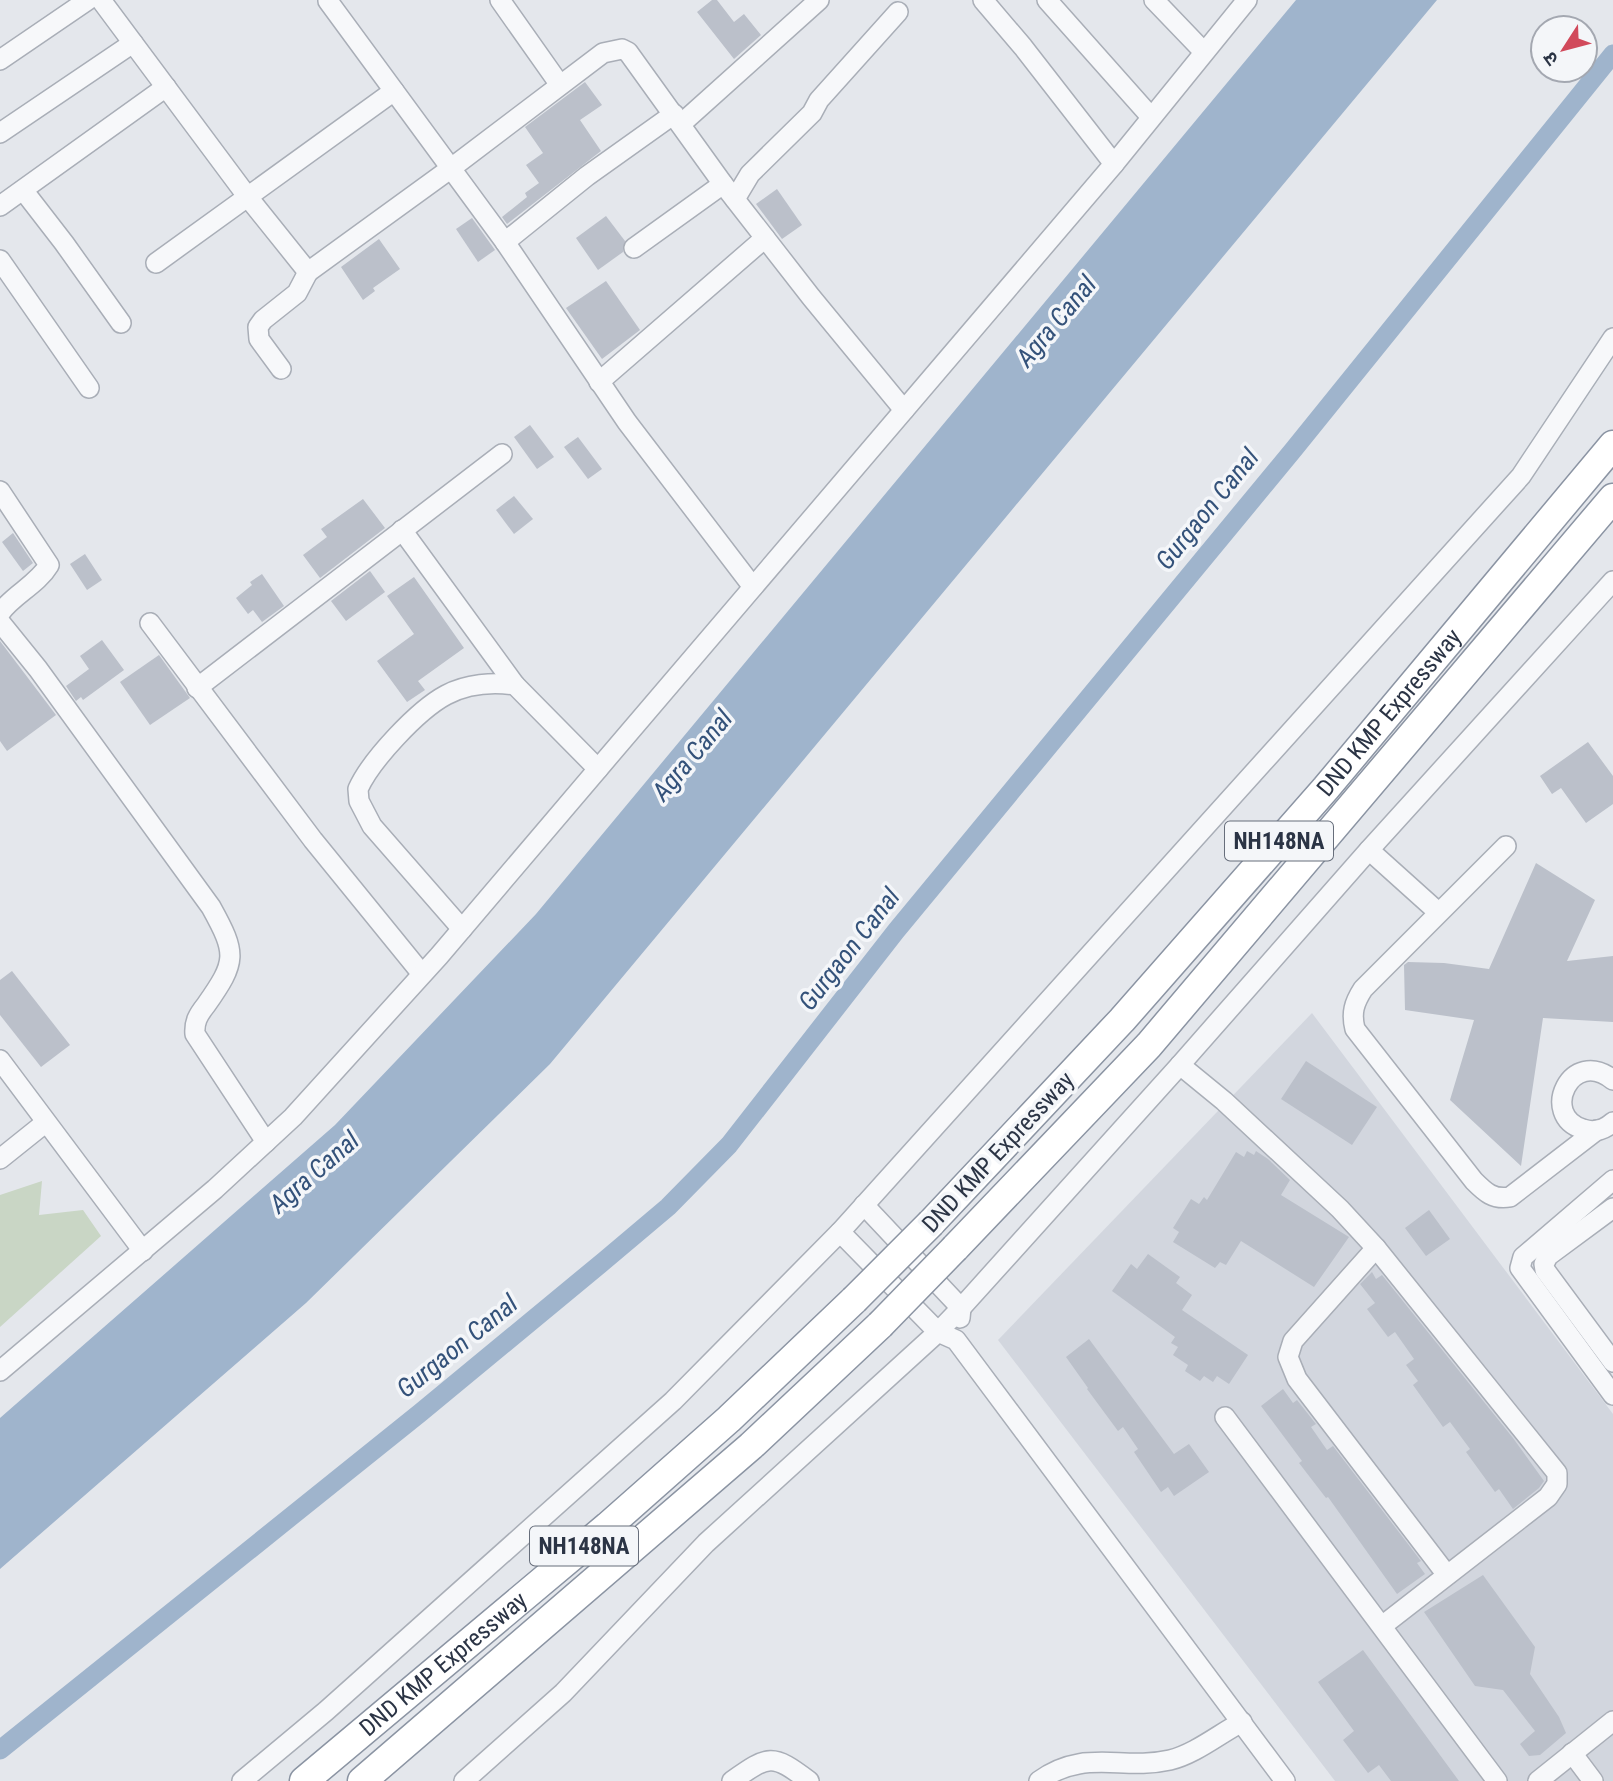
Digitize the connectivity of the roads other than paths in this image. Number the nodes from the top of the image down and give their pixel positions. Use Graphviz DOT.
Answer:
graph roads {
  1 [pos="88,0"];
  2 [pos="101,0"];
  3 [pos="500,0"];
  4 [pos="819,0"];
  5 [pos="983,0"];
  6 [pos="1047,0"];
  7 [pos="1154,0"];
  8 [pos="328,1"];
  9 [pos="1244,1"];
  10 [pos="898,12"];
  11 [pos="133,43"];
  12 [pos="1204,52"];
  13 [pos="0,60"];
  14 [pos="560,85"];
  15 [pos="166,87"];
  16 [pos="394,91"];
  17 [pos="1151,117"];
  18 [pos="678,119"];
  19 [pos="0,133"];
  20 [pos="1114,164"];
  21 [pos="450,169"];
  22 [pos="23,190"];
  23 [pos="729,192"];
  24 [pos="247,196"];
  25 [pos="0,206"];
  26 [pos="765,238"];
  27 [pos="506,242"];
  28 [pos="634,248"];
  29 [pos="156,263"];
  30 [pos="3,271"];
  31 [pos="308,272"];
  32 [pos="121,323"];
  33 [pos="1613,338"];
  34 [pos="281,369"];
  35 [pos="599,382"];
  36 [pos="89,388"];
  37 [pos="904,410"];
  38 [pos="1613,445"];
  39 [pos="502,454"];
  40 [pos="0,491"];
  41 [pos="1613,498"];
  42 [pos="402,530"];
  43 [pos="1613,581"];
  44 [pos="753,587"];
  45 [pos="0,613"];
  46 [pos="0,622"];
  47 [pos="150,623"];
  48 [pos="515,685"];
  49 [pos="197,688"];
  50 [pos="598,769"];
  51 [pos="1506,846"];
  52 [pos="1369,850"];
  53 [pos="1438,912"];
  54 [pos="462,929"];
  55 [pos="422,974"];
  56 [pos="0,1060"];
  57 [pos="1180,1065"];
  58 [pos="1613,1080"];
  59 [pos="45,1123"];
  60 [pos="1605,1126"];
  61 [pos="266,1142"];
  62 [pos="0,1158"];
  63 [pos="1613,1180"];
  64 [pos="864,1205"];
  65 [pos="1613,1208"];
  66 [pos="840,1232"];
  67 [pos="1376,1248"];
  68 [pos="143,1251"];
  69 [pos="961,1308"];
  70 [pos="947,1336"];
  71 [pos="1613,1362"];
  72 [pos="0,1371"];
  73 [pos="1613,1395"];
  74 [pos="1225,1417"];
  75 [pos="1447,1575"];
  76 [pos="1382,1626"];
  77 [pos="1613,1721"];
  78 [pos="1242,1722"];
  79 [pos="1572,1754"];
  80 [pos="242,1781"];
  81 [pos="304,1781"];
  82 [pos="362,1781"];
  83 [pos="464,1781"];
  84 [pos="732,1781"];
  85 [pos="809,1781"];
  86 [pos="1039,1781"];
  87 [pos="1285,1781"];
  88 [pos="1497,1781"];
  89 [pos="1538,1781"];
  90 [pos="1593,1781"];
  1 -- 13 [label="street"];
  2 -- 11 [label="street"];
  3 -- 14 [label="street"];
  4 -- 18 [label="street"];
  5 -- 20 [label="street"];
  6 -- 17 [label="street"];
  7 -- 12 [label="street"];
  8 -- 16 [label="street"];
  9 -- 12 [label="street"];
  10 -- 23 [label="street"];
  11 -- 15 [label="street"];
  11 -- 19 [label="street"];
  12 -- 17 [label="street"];
  14 -- 18 [label="street"];
  14 -- 21 [label="street"];
  15 -- 22 [label="street"];
  15 -- 24 [label="street"];
  16 -- 21 [label="street"];
  16 -- 24 [label="street"];
  17 -- 20 [label="street"];
  18 -- 23 [label="street"];
  18 -- 27 [label="street"];
  20 -- 37 [label="street"];
  21 -- 27 [label="street"];
  21 -- 31 [label="street"];
  22 -- 25 [label="street"];
  22 -- 32 [label="street"];
  23 -- 26 [label="street"];
  23 -- 28 [label="street"];
  24 -- 29 [label="street"];
  24 -- 31 [label="street"];
  26 -- 35 [label="street"];
  26 -- 37 [label="street"];
  27 -- 35 [label="street"];
  30 -- 36 [label="street"];
  31 -- 34 [label="street"];
  33 -- 64 [label="street"];
  35 -- 44 [label="street"];
  37 -- 44 [label="street"];
  38 -- 81 [label="highway, DND KMP Expressway / NH148NA, bridge"];
  39 -- 42 [label="street"];
  40 -- 45 [label="street"];
  41 -- 82 [label="highway, DND KMP Expressway / NH148NA, bridge"];
  42 -- 48 [label="street"];
  42 -- 49 [label="street"];
  43 -- 52 [label="street"];
  44 -- 50 [label="street"];
  46 -- 61 [label="street"];
  47 -- 49 [label="street"];
  48 -- 50 [label="street"];
  48 -- 54 [label="street"];
  49 -- 55 [label="street"];
  50 -- 54 [label="street"];
  51 -- 53 [label="street"];
  52 -- 53 [label="street"];
  52 -- 57 [label="street"];
  53 -- 60 [label="street"];
  54 -- 55 [label="street"];
  55 -- 61 [label="street"];
  56 -- 59 [label="street"];
  57 -- 67 [label="street"];
  57 -- 69 [label="street"];
  58 -- 60 [label="street"];
  59 -- 62 [label="street"];
  59 -- 68 [label="street"];
  61 -- 68 [label="street"];
  63 -- 73 [label="street"];
  64 -- 66 [label="street"];
  64 -- 69 [label="street"];
  65 -- 71 [label="street"];
  66 -- 70 [label="street"];
  66 -- 80 [label="street"];
  67 -- 75 [label="street"];
  67 -- 75 [label="street"];
  68 -- 72 [label="street"];
  69 -- 70 [label="street"];
  70 -- 78 [label="street"];
  70 -- 83 [label="street"];
  74 -- 76 [label="street"];
  75 -- 76 [label="street"];
  76 -- 88 [label="street"];
  77 -- 79 [label="street"];
  78 -- 86 [label="street"];
  78 -- 87 [label="street"];
  79 -- 89 [label="street"];
  79 -- 90 [label="street"];
  84 -- 85 [label="street"];
}
